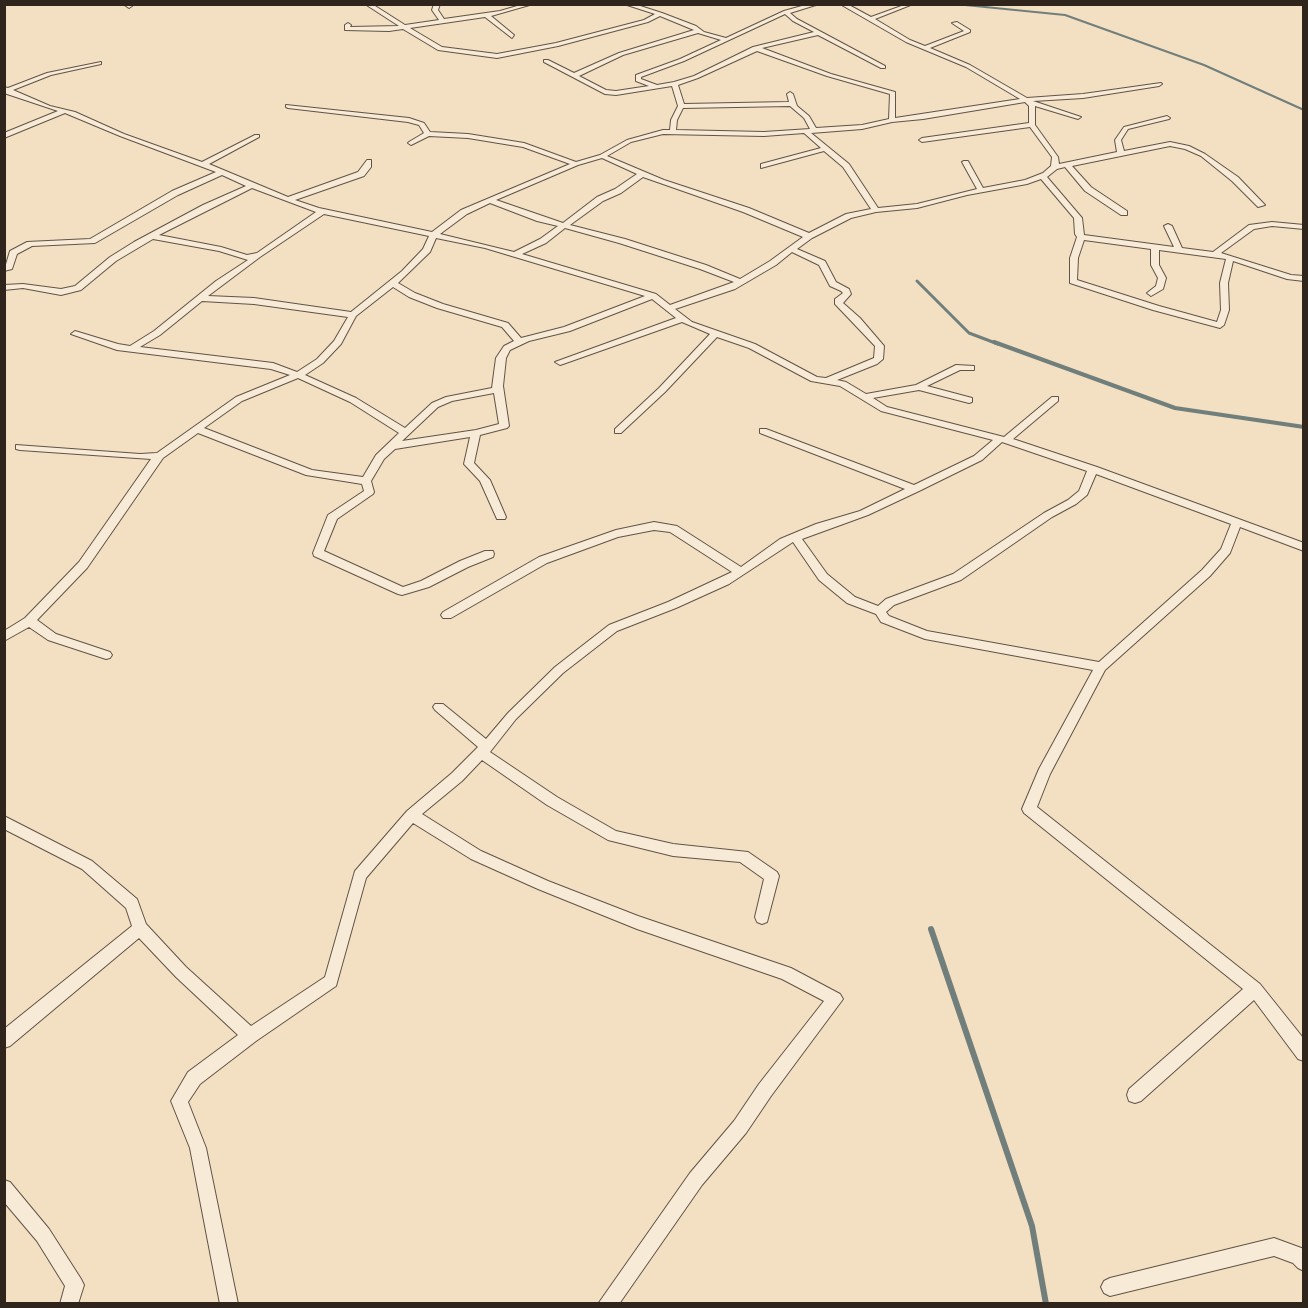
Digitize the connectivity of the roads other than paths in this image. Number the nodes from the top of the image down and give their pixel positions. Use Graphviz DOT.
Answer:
graph roads {
  1 [pos="367,4"];
  2 [pos="437,4"];
  3 [pos="531,4"];
  4 [pos="626,4"];
  5 [pos="817,4"];
  6 [pos="842,4"];
  7 [pos="911,5"];
  8 [pos="480,6"];
  9 [pos="786,12"];
  10 [pos="660,14"];
  11 [pos="484,16"];
  12 [pos="870,19"];
  13 [pos="442,21"];
  14 [pos="955,23"];
  15 [pos="348,24"];
  16 [pos="405,26"];
  17 [pos="698,31"];
  18 [pos="818,33"];
  19 [pos="512,36"];
  20 [pos="725,39"];
  21 [pos="755,48"];
  22 [pos="926,48"];
  23 [pos="546,61"];
  24 [pos="99,63"];
  25 [pos="883,67"];
  26 [pos="574,76"];
  27 [pos="675,84"];
  28 [pos="1159,84"];
  29 [pos="657,87"];
  30 [pos="6,91"];
  31 [pos="790,94"];
  32 [pos="1028,101"];
  33 [pos="792,104"];
  34 [pos="288,106"];
  35 [pos="681,106"];
  36 [pos="64,111"];
  37 [pos="1078,117"];
  38 [pos="1167,118"];
  39 [pos="892,120"];
  40 [pos="1032,125"];
  41 [pos="804,130"];
  42 [pos="814,130"];
  43 [pos="673,131"];
  44 [pos="428,134"];
  45 [pos="4,136"];
  46 [pos="257,136"];
  47 [pos="922,140"];
  48 [pos="411,143"];
  49 [pos="824,149"];
  50 [pos="1121,154"];
  51 [pos="602,156"];
  52 [pos="369,161"];
  53 [pos="966,162"];
  54 [pos="203,164"];
  55 [pos="576,164"];
  56 [pos="1067,165"];
  57 [pos="764,166"];
  58 [pos="1055,167"];
  59 [pos="222,172"];
  60 [pos="642,174"];
  61 [pos="1043,177"];
  62 [pos="251,186"];
  63 [pos="981,190"];
  64 [pos="288,200"];
  65 [pos="489,200"];
  66 [pos="1261,205"];
  67 [pos="876,210"];
  68 [pos="323,211"];
  69 [pos="1124,213"];
  70 [pos="563,226"];
  71 [pos="1168,226"];
  72 [pos="1304,227"];
  73 [pos="433,235"];
  74 [pos="151,236"];
  75 [pos="809,236"];
  76 [pos="1081,237"];
  77 [pos="1155,248"];
  78 [pos="791,249"];
  79 [pos="1179,250"];
  80 [pos="515,254"];
  81 [pos="260,255"];
  82 [pos="1214,255"];
  83 [pos="1230,257"];
  84 [pos="4,269"];
  85 [pos="1304,279"];
  86 [pos="741,282"];
  87 [pos="392,283"];
  88 [pos="4,288"];
  89 [pos="1151,293"];
  90 [pos="653,296"];
  91 [pos="201,298"];
  92 [pos="671,308"];
  93 [pos="353,315"];
  94 [pos="683,319"];
  95 [pos="716,333"];
  96 [pos="75,334"];
  97 [pos="519,342"];
  98 [pos="131,349"];
  99 [pos="561,362"];
  100 [pos="971,368"];
  101 [pos="298,375"];
  102 [pos="830,380"];
  103 [pos="498,386"];
  104 [pos="918,387"];
  105 [pos="866,397"];
  106 [pos="1054,399"];
  107 [pos="969,400"];
  108 [pos="197,429"];
  109 [pos="618,431"];
  110 [pos="763,431"];
  111 [pos="404,432"];
  112 [pos="476,433"];
  113 [pos="1003,440"];
  114 [pos="392,446"];
  115 [pos="20,447"];
  116 [pos="159,456"];
  117 [pos="1094,469"];
  118 [pos="366,481"];
  119 [pos="915,489"];
  120 [pos="501,517"];
  121 [pos="1237,521"];
  122 [pos="795,537"];
  123 [pos="1304,547"];
  124 [pos="489,554"];
  125 [pos="741,572"];
  126 [pos="880,611"];
  127 [pos="447,615"];
  128 [pos="29,621"];
  129 [pos="4,637"];
  130 [pos="106,655"];
  131 [pos="1101,667"];
  132 [pos="439,707"];
  133 [pos="484,750"];
  134 [pos="412,815"];
  135 [pos="4,822"];
  136 [pos="762,916"];
  137 [pos="140,928"];
  138 [pos="1255,989"];
  139 [pos="250,1036"];
  140 [pos="4,1040"];
  141 [pos="1304,1053"];
  142 [pos="1135,1095"];
  143 [pos="4,1188"];
  144 [pos="1304,1263"];
  145 [pos="1110,1287"];
  146 [pos="69,1304"];
  147 [pos="229,1304"];
  148 [pos="607,1304"];
  1 -- 16 [label="street"];
  2 -- 13 [label="street"];
  3 -- 11 [label="street"];
  4 -- 10 [label="street"];
  5 -- 9 [label="street"];
  6 -- 12 [label="street"];
  7 -- 12 [label="street"];
  8 -- 11 [label="street"];
  9 -- 18 [label="street"];
  9 -- 20 [label="street"];
  10 -- 16 [label="street"];
  10 -- 17 [label="street"];
  11 -- 13 [label="street"];
  11 -- 19 [label="street"];
  12 -- 22 [label="street"];
  13 -- 16 [label="street"];
  14 -- 22 [label="street"];
  15 -- 16 [label="street"];
  17 -- 20 [label="street"];
  17 -- 26 [label="street"];
  18 -- 21 [label="street"];
  18 -- 25 [label="street"];
  20 -- 29 [label="street"];
  21 -- 27 [label="street"];
  21 -- 39 [label="street"];
  22 -- 32 [label="street"];
  23 -- 26 [label="street"];
  24 -- 30 [label="street"];
  26 -- 29 [label="street"];
  27 -- 29 [label="street"];
  27 -- 35 [label="street"];
  28 -- 32 [label="street"];
  30 -- 36 [label="street"];
  31 -- 33 [label="street"];
  32 -- 37 [label="street"];
  32 -- 39 [label="street"];
  32 -- 40 [label="street"];
  33 -- 35 [label="street"];
  33 -- 42 [label="street"];
  34 -- 44 [label="street"];
  35 -- 43 [label="street"];
  36 -- 45 [label="street"];
  36 -- 54 [label="street"];
  38 -- 50 [label="street"];
  39 -- 42 [label="street"];
  40 -- 47 [label="street"];
  40 -- 58 [label="street"];
  41 -- 42 [label="street"];
  41 -- 43 [label="street"];
  41 -- 49 [label="street"];
  43 -- 51 [label="street"];
  44 -- 48 [label="street"];
  44 -- 55 [label="street"];
  46 -- 54 [label="street"];
  49 -- 57 [label="street"];
  49 -- 67 [label="street"];
  50 -- 56 [label="street"];
  50 -- 66 [label="street"];
  51 -- 55 [label="street"];
  51 -- 60 [label="street"];
  52 -- 64 [label="street"];
  53 -- 63 [label="street"];
  54 -- 59 [label="street"];
  55 -- 65 [label="street"];
  56 -- 58 [label="street"];
  56 -- 69 [label="street"];
  58 -- 61 [label="street"];
  59 -- 62 [label="street"];
  59 -- 84 [label="street"];
  60 -- 70 [label="street"];
  60 -- 75 [label="street"];
  61 -- 63 [label="street"];
  61 -- 76 [label="street"];
  62 -- 64 [label="street"];
  62 -- 74 [label="street"];
  63 -- 67 [label="street"];
  64 -- 68 [label="street"];
  65 -- 70 [label="street"];
  65 -- 73 [label="street"];
  67 -- 75 [label="street"];
  68 -- 73 [label="street"];
  68 -- 81 [label="street"];
  70 -- 80 [label="street"];
  70 -- 86 [label="street"];
  71 -- 79 [label="street"];
  72 -- 82 [label="street"];
  73 -- 80 [label="street"];
  73 -- 87 [label="street"];
  74 -- 81 [label="street"];
  74 -- 88 [label="street"];
  75 -- 78 [label="street"];
  76 -- 77 [label="street"];
  76 -- 83 [label="street"];
  77 -- 79 [label="street"];
  77 -- 89 [label="street"];
  78 -- 86 [label="street"];
  78 -- 102 [label="street"];
  79 -- 82 [label="street"];
  80 -- 90 [label="street"];
  81 -- 91 [label="street"];
  82 -- 83 [label="street"];
  83 -- 85 [label="street"];
  86 -- 92 [label="street"];
  87 -- 93 [label="street"];
  87 -- 97 [label="street"];
  90 -- 92 [label="street"];
  90 -- 97 [label="street"];
  91 -- 93 [label="street"];
  91 -- 98 [label="street"];
  92 -- 94 [label="street"];
  93 -- 101 [label="street"];
  94 -- 95 [label="street"];
  94 -- 99 [label="street"];
  95 -- 102 [label="street"];
  95 -- 109 [label="street"];
  96 -- 98 [label="street"];
  97 -- 103 [label="street"];
  98 -- 101 [label="street"];
  100 -- 104 [label="street"];
  101 -- 108 [label="street"];
  101 -- 111 [label="street"];
  102 -- 105 [label="street"];
  103 -- 111 [label="street"];
  103 -- 112 [label="street"];
  104 -- 105 [label="street"];
  104 -- 107 [label="street"];
  105 -- 113 [label="street"];
  106 -- 113 [label="street"];
  108 -- 116 [label="street"];
  108 -- 118 [label="street"];
  110 -- 119 [label="street"];
  111 -- 114 [label="street"];
  112 -- 114 [label="street"];
  112 -- 120 [label="street"];
  113 -- 117 [label="street"];
  113 -- 119 [label="street"];
  114 -- 118 [label="street"];
  115 -- 116 [label="street"];
  116 -- 128 [label="street"];
  117 -- 121 [label="street"];
  117 -- 126 [label="street"];
  118 -- 124 [label="street"];
  119 -- 122 [label="street"];
  121 -- 123 [label="street"];
  121 -- 131 [label="street"];
  122 -- 125 [label="street"];
  122 -- 126 [label="street"];
  125 -- 127 [label="street"];
  125 -- 133 [label="street"];
  126 -- 131 [label="street"];
  128 -- 129 [label="street"];
  128 -- 130 [label="street"];
  131 -- 138 [label="street"];
  132 -- 133 [label="street"];
  133 -- 134 [label="street"];
  133 -- 136 [label="street"];
  134 -- 139 [label="street"];
  134 -- 148 [label="street"];
  135 -- 137 [label="street"];
  137 -- 139 [label="street"];
  137 -- 140 [label="street"];
  138 -- 141 [label="street"];
  138 -- 142 [label="street"];
  139 -- 147 [label="street"];
  143 -- 146 [label="street"];
  144 -- 145 [label="street"];
}
